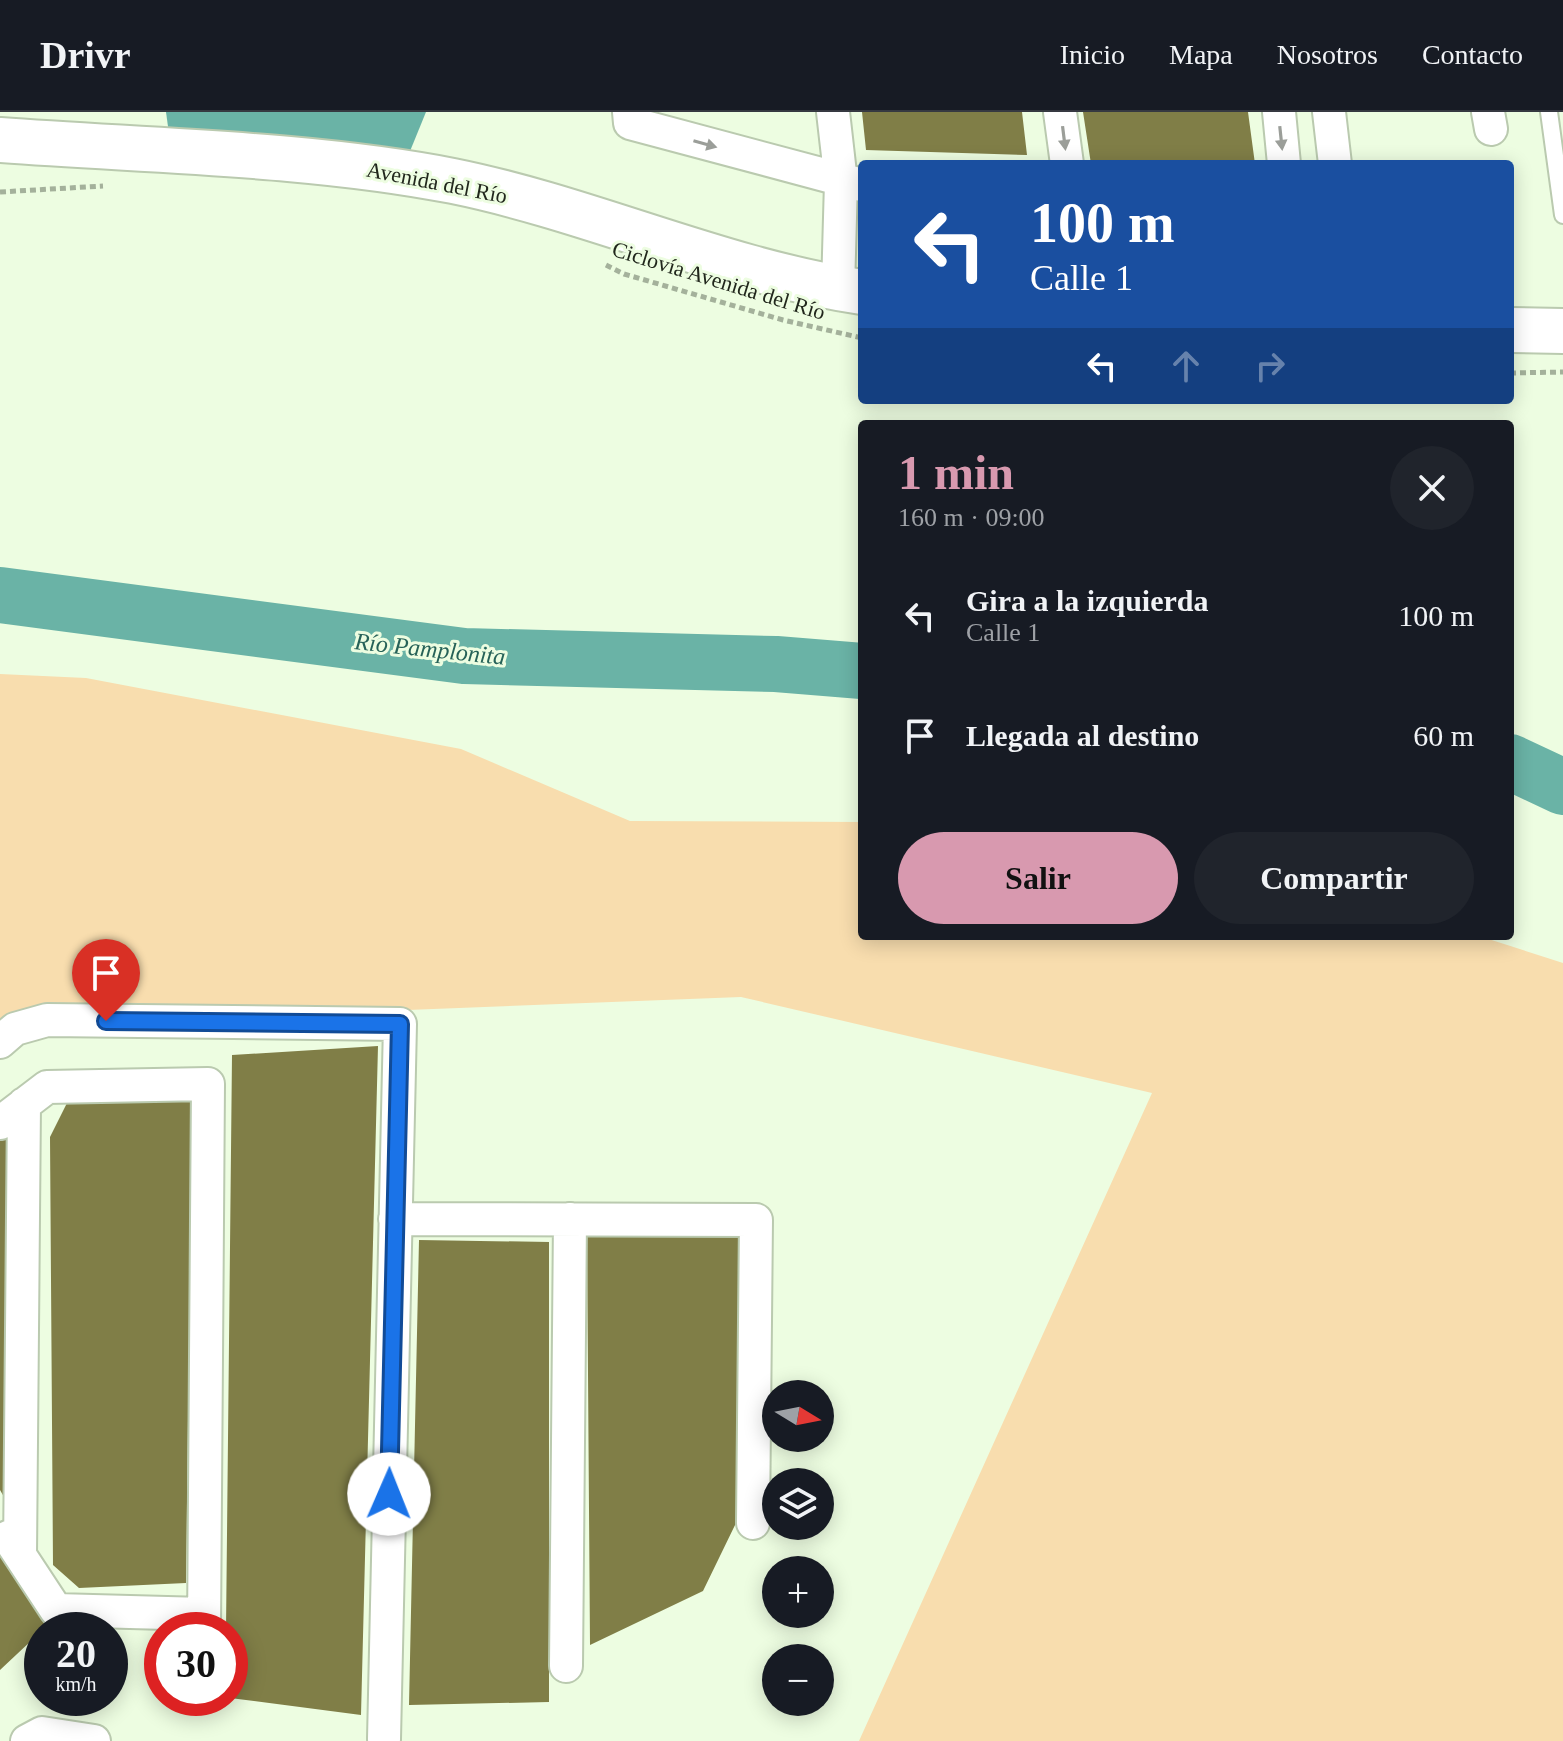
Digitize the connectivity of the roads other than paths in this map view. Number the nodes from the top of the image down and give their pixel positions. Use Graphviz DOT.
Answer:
graph roads {
  1 [pos="629,112"];
  2 [pos="833,112"];
  3 [pos="1060,112"];
  4 [pos="1279,112"];
  5 [pos="1329,112"];
  6 [pos="1549,112"];
  7 [pos="0,140"];
  8 [pos="1066,160"];
  9 [pos="1284,160"];
  10 [pos="1335,160"];
  11 [pos="852,184"];
  12 [pos="1563,215"];
  13 [pos="850,290"];
  14 [pos="1514,330"];
  15 [pos="1563,331"];
  16 [pos="0,1042"];
  17 [pos="12,1113"];
  18 [pos="395,1219"];
  19 [pos="570,1219"];
  20 [pos="753,1523"];
  21 [pos="0,1524"];
  22 [pos="20,1555"];
  23 [pos="204,1612"];
  24 [pos="144,1617"];
  25 [pos="566,1666"];
  26 [pos="74,1739"];
  27 [pos="384,1739"];
  28 [pos="27,1741"];
  1 -- 11 [label="street, one-way"];
  2 -- 11 [label="street"];
  3 -- 8 [label="street, one-way"];
  4 -- 9 [label="street, one-way"];
  5 -- 10 [label="street"];
  6 -- 12 [label="lane"];
  7 -- 13 [label="main road, Avenida del Río"];
  11 -- 13 [label="street"];
  14 -- 15 [label="main road"];
  16 -- 18 [label="street"];
  17 -- 22 [label="street"];
  17 -- 23 [label="street"];
  18 -- 19 [label="street"];
  18 -- 27 [label="street"];
  19 -- 20 [label="street"];
  19 -- 25 [label="street"];
  21 -- 22 [label="street"];
  22 -- 24 [label="street"];
  26 -- 28 [label="street"];
}
